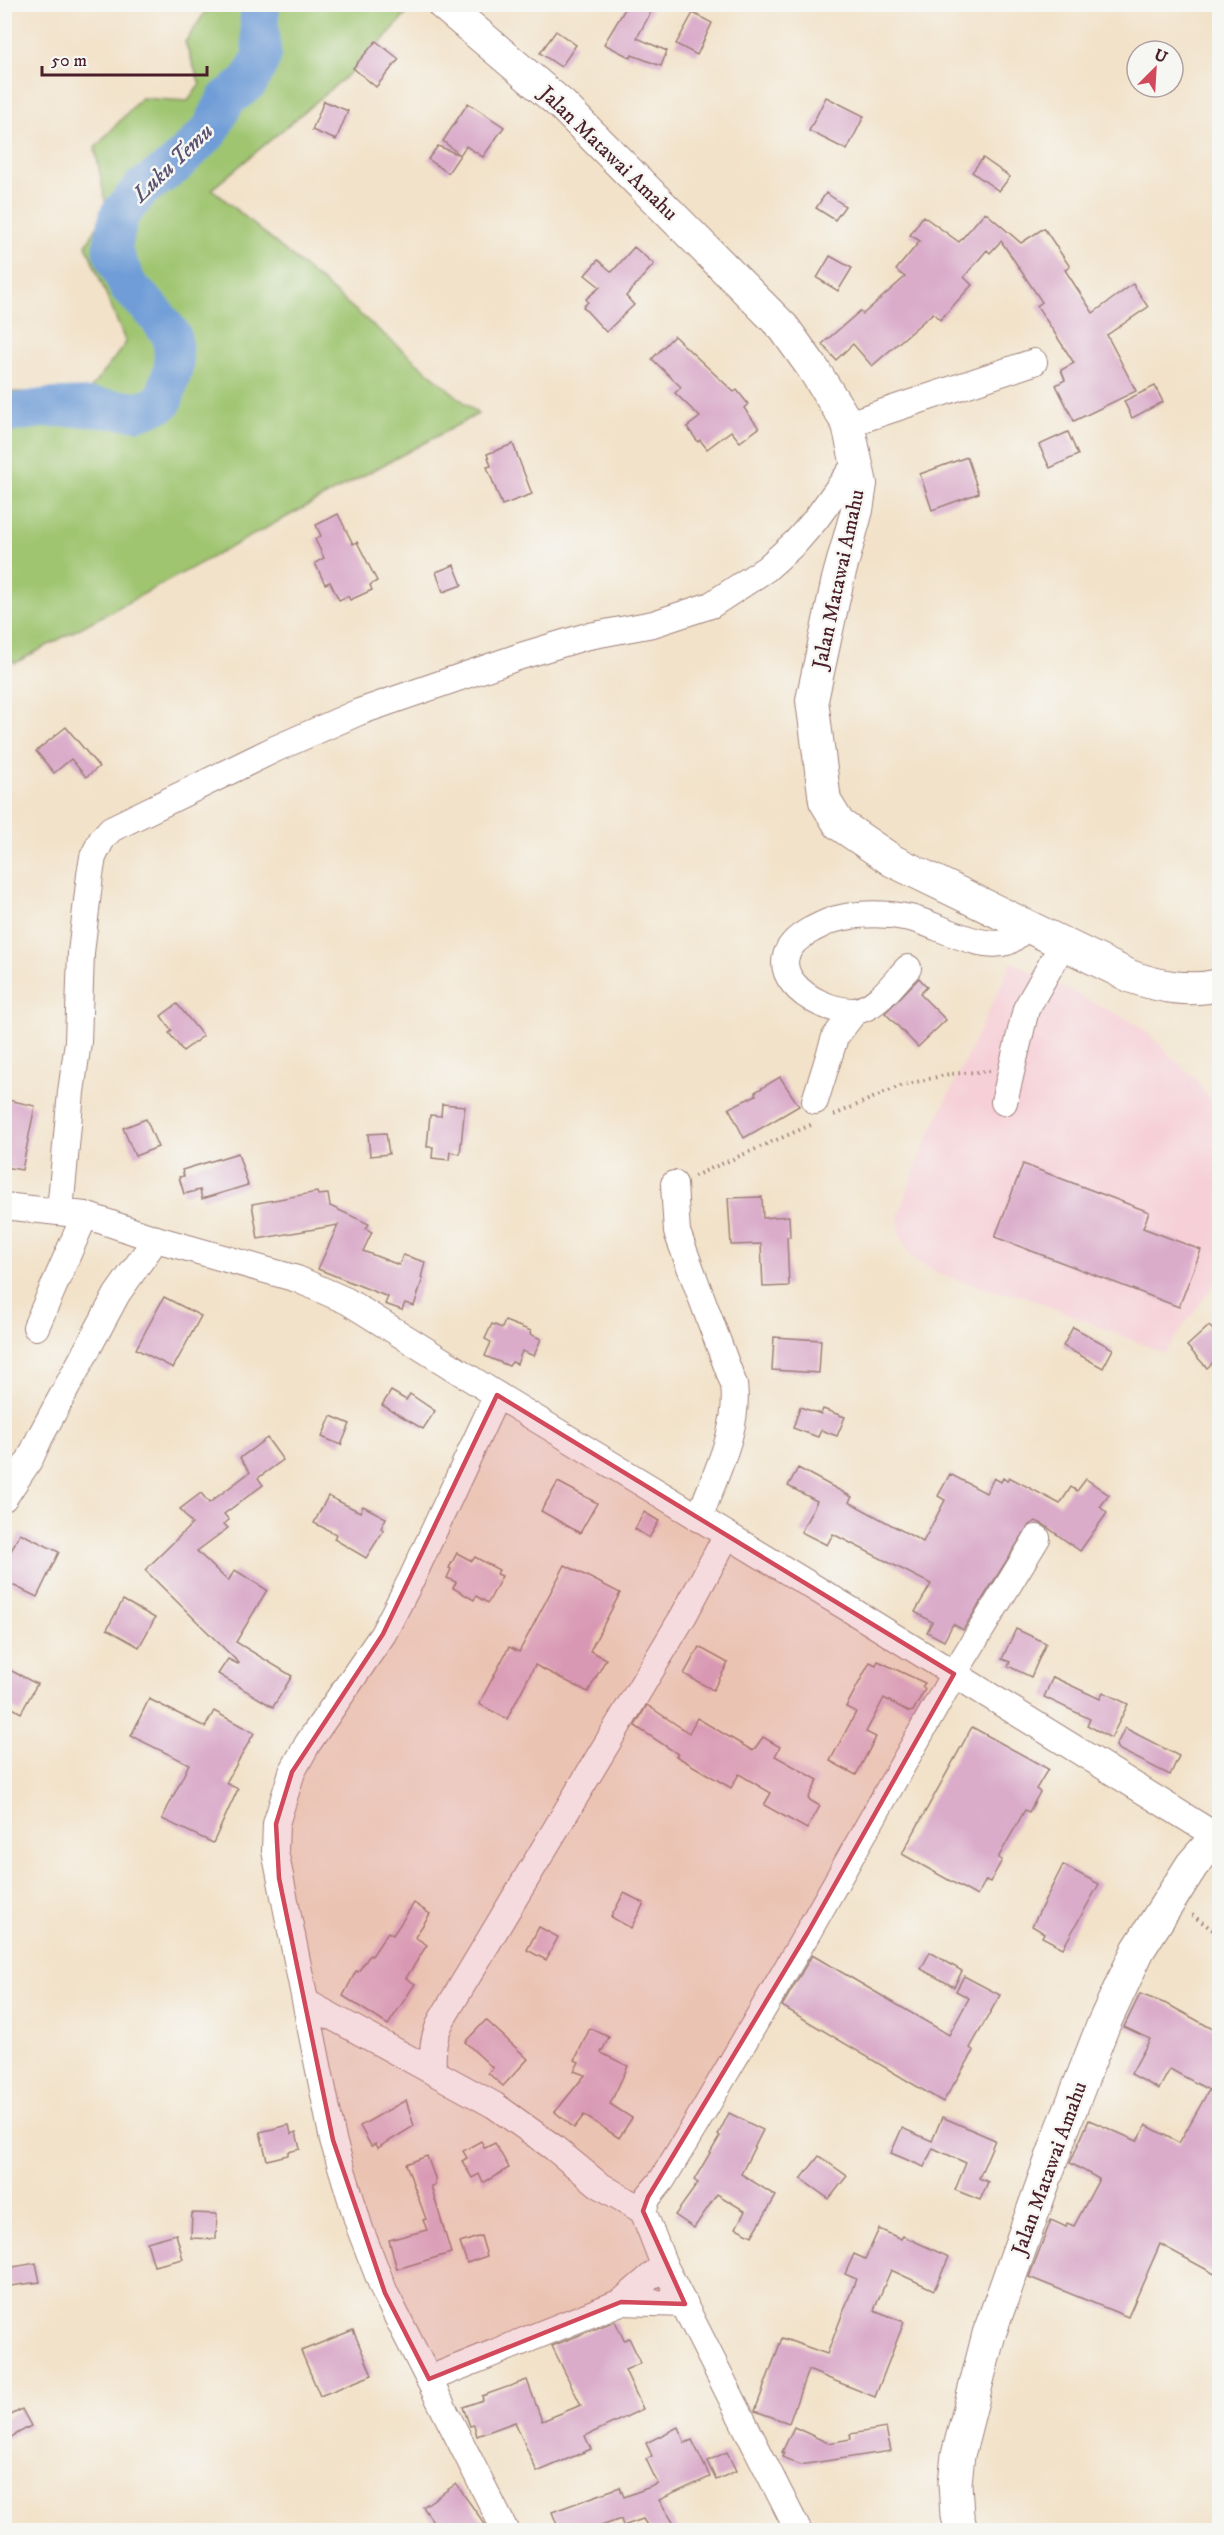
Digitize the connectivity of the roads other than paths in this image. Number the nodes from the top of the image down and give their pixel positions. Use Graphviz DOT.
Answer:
graph roads {
  1 [pos="443,4"];
  2 [pos="1034,362"];
  3 [pos="848,424"];
  4 [pos="857,462"];
  5 [pos="1029,926"];
  6 [pos="1063,944"];
  7 [pos="908,968"];
  8 [pos="1220,986"];
  9 [pos="845,1011"];
  10 [pos="815,1101"];
  11 [pos="1005,1102"];
  12 [pos="674,1184"];
  13 [pos="4,1206"];
  14 [pos="73,1213"];
  15 [pos="156,1239"];
  16 [pos="36,1327"];
  17 [pos="496,1395"];
  18 [pos="4,1498"];
  19 [pos="699,1519"];
  20 [pos="727,1535"];
  21 [pos="1037,1538"];
  22 [pos="954,1674"];
  23 [pos="1218,1835"];
  24 [pos="307,2003"];
  25 [pos="433,2071"];
  26 [pos="643,2211"];
  27 [pos="664,2265"];
  28 [pos="621,2302"];
  29 [pos="685,2304"];
  30 [pos="429,2379"];
  31 [pos="506,2530"];
  32 [pos="798,2530"];
  33 [pos="961,2530"];
  1 -- 3 [label="main road, Jalan Matawai Amahu"];
  2 -- 3 [label="street"];
  3 -- 4 [label="main road, Jalan Matawai Amahu"];
  4 -- 5 [label="main road, Jalan Matawai Amahu"];
  4 -- 14 [label="street"];
  5 -- 6 [label="main road, Jalan Matawai Amahu"];
  5 -- 9 [label="street"];
  6 -- 8 [label="main road, Jalan Matawai Amahu"];
  6 -- 11 [label="street"];
  7 -- 9 [label="street"];
  9 -- 10 [label="street"];
  12 -- 19 [label="street"];
  13 -- 14 [label="street"];
  14 -- 15 [label="street"];
  14 -- 16 [label="street"];
  15 -- 17 [label="street"];
  15 -- 18 [label="street"];
  17 -- 19 [label="street"];
  17 -- 24 [label="street"];
  19 -- 20 [label="street"];
  20 -- 22 [label="street"];
  20 -- 25 [label="street"];
  21 -- 22 [label="street"];
  22 -- 23 [label="street"];
  22 -- 26 [label="street"];
  23 -- 33 [label="highway, Jalan Matawai Amahu"];
  24 -- 25 [label="street"];
  24 -- 30 [label="street"];
  25 -- 26 [label="street"];
  26 -- 27 [label="street"];
  27 -- 28 [label="street"];
  27 -- 29 [label="street"];
  28 -- 29 [label="street"];
  28 -- 30 [label="street"];
  29 -- 32 [label="street"];
  30 -- 31 [label="street"];
}
